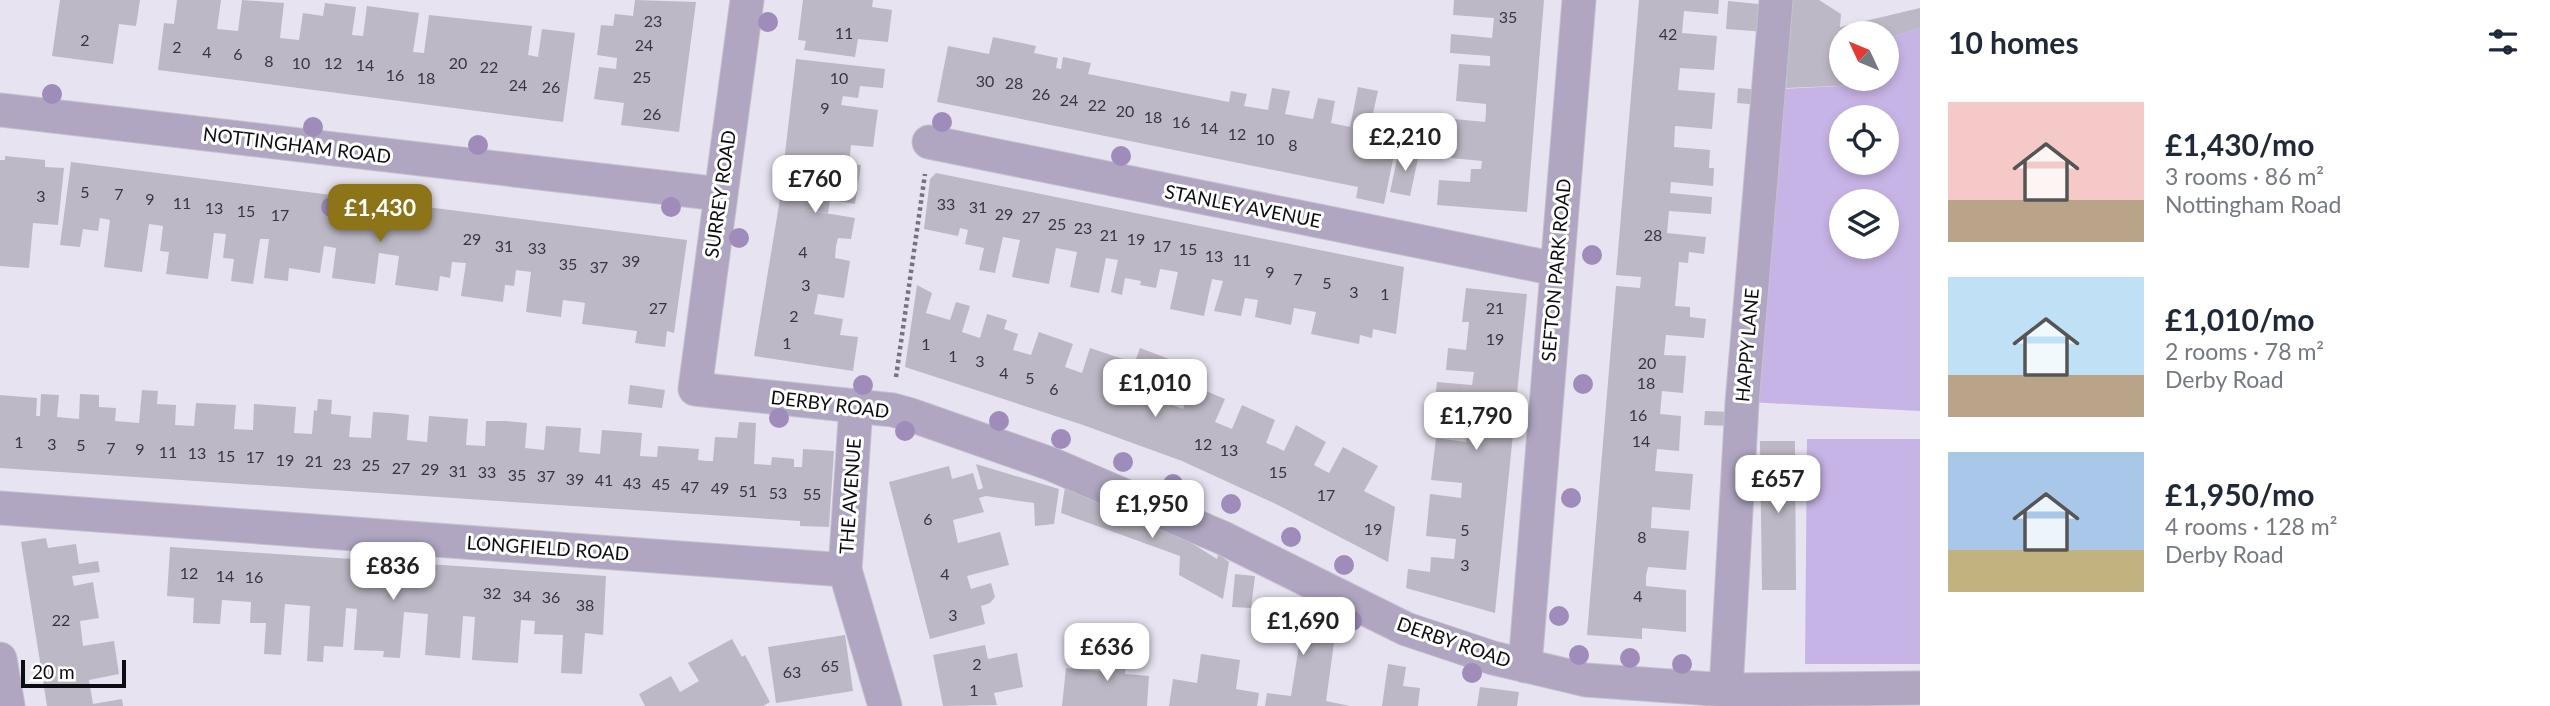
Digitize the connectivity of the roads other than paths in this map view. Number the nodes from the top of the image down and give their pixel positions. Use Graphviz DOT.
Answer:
graph roads {
  1 [pos="747,0"];
  2 [pos="1579,0"];
  3 [pos="1776,0"];
  4 [pos="0,110"];
  5 [pos="929,142"];
  6 [pos="720,194"];
  7 [pos="1556,269"];
  8 [pos="695,389"];
  9 [pos="856,405"];
  10 [pos="0,508"];
  11 [pos="845,569"];
  12 [pos="0,659"];
  13 [pos="1525,666"];
  14 [pos="1920,688"];
  15 [pos="1726,690"];
  16 [pos="8,706"];
  17 [pos="885,706"];
  1 -- 6 [label="street, SURREY ROAD"];
  2 -- 7 [label="street, SEFTON PARK ROAD"];
  3 -- 15 [label="street, HAPPY LANE"];
  4 -- 6 [label="street, NOTTINGHAM ROAD"];
  5 -- 7 [label="street, STANLEY AVENUE"];
  6 -- 8 [label="street, SURREY ROAD"];
  7 -- 13 [label="street, SEFTON PARK ROAD"];
  8 -- 9 [label="street, DERBY ROAD"];
  9 -- 11 [label="street, THE AVENUE"];
  9 -- 13 [label="street, DERBY ROAD"];
  10 -- 11 [label="street, LONGFIELD ROAD"];
  11 -- 17 [label="street, THE AVENUE"];
  12 -- 16 [label="street"];
  13 -- 15 [label="street, DERBY ROAD"];
  14 -- 15 [label="street, DERBY ROAD"];
}
